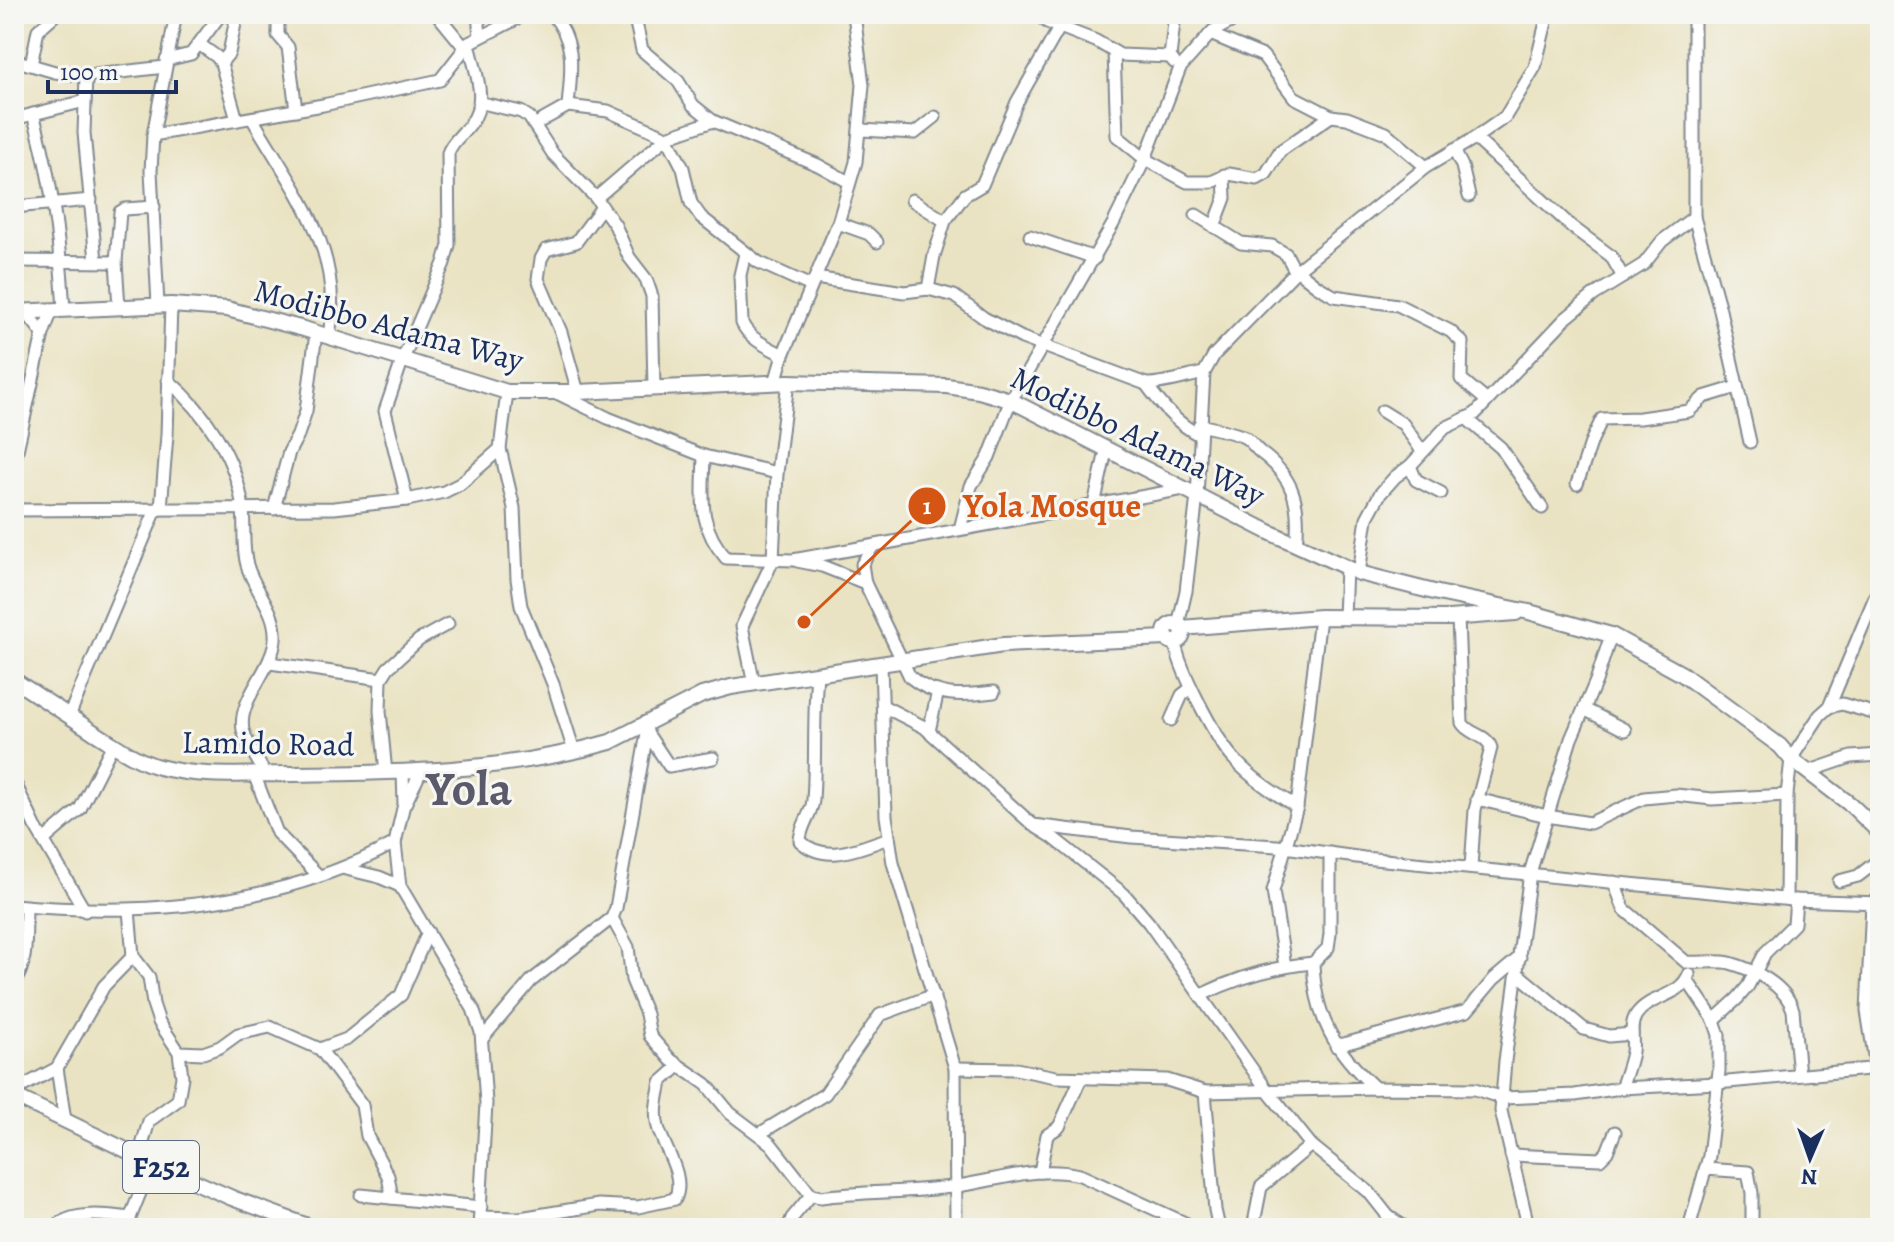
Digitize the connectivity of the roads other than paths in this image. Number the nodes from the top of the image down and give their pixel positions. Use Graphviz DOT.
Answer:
graph roads {
  1 [pos="56,14"];
  2 [pos="176,14"];
  3 [pos="221,14"];
  4 [pos="237,14"];
  5 [pos="278,14"];
  6 [pos="437,14"];
  7 [pos="478,14"];
  8 [pos="526,14"];
  9 [pos="552,14"];
  10 [pos="634,14"];
  11 [pos="854,14"];
  12 [pos="1037,14"];
  13 [pos="1067,14"];
  14 [pos="1175,14"];
  15 [pos="1246,14"];
  16 [pos="1548,14"];
  17 [pos="1694,14"];
  18 [pos="1059,27"];
  19 [pos="1210,34"];
  20 [pos="480,36"];
  21 [pos="469,43"];
  22 [pos="199,44"];
  23 [pos="1114,52"];
  24 [pos="1170,57"];
  25 [pos="14,60"];
  26 [pos="221,63"];
  27 [pos="166,64"];
  28 [pos="31,65"];
  29 [pos="1180,68"];
  30 [pos="86,76"];
  31 [pos="85,101"];
  32 [pos="482,103"];
  33 [pos="568,106"];
  34 [pos="296,110"];
  35 [pos="33,114"];
  36 [pos="1331,116"];
  37 [pos="935,117"];
  38 [pos="252,118"];
  39 [pos="14,119"];
  40 [pos="237,120"];
  41 [pos="713,121"];
  42 [pos="534,125"];
  43 [pos="861,130"];
  44 [pos="153,135"];
  45 [pos="667,137"];
  46 [pos="1475,138"];
  47 [pos="1454,150"];
  48 [pos="1145,159"];
  49 [pos="1426,167"];
  50 [pos="1224,175"];
  51 [pos="849,182"];
  52 [pos="1469,196"];
  53 [pos="91,200"];
  54 [pos="912,200"];
  55 [pos="599,203"];
  56 [pos="53,204"];
  57 [pos="14,207"];
  58 [pos="154,207"];
  59 [pos="1196,215"];
  60 [pos="1694,217"];
  61 [pos="945,221"];
  62 [pos="838,223"];
  63 [pos="1214,227"];
  64 [pos="1030,236"];
  65 [pos="877,242"];
  66 [pos="745,254"];
  67 [pos="1095,258"];
  68 [pos="14,261"];
  69 [pos="61,261"];
  70 [pos="96,261"];
  71 [pos="116,262"];
  72 [pos="1297,270"];
  73 [pos="1623,277"];
  74 [pos="813,282"];
  75 [pos="928,289"];
  76 [pos="164,305"];
  77 [pos="119,307"];
  78 [pos="58,310"];
  79 [pos="20,312"];
  80 [pos="43,334"];
  81 [pos="322,335"];
  82 [pos="1044,346"];
  83 [pos="783,355"];
  84 [pos="402,361"];
  85 [pos="1204,373"];
  86 [pos="168,380"];
  87 [pos="781,382"];
  88 [pos="1146,384"];
  89 [pos="1737,387"];
  90 [pos="654,388"];
  91 [pos="507,392"];
  92 [pos="578,392"];
  93 [pos="557,393"];
  94 [pos="1487,401"];
  95 [pos="1010,402"];
  96 [pos="1382,411"];
  97 [pos="1466,418"];
  98 [pos="1199,430"];
  99 [pos="1750,442"];
  100 [pos="500,449"];
  101 [pos="1106,451"];
  102 [pos="1422,451"];
  103 [pos="704,456"];
  104 [pos="14,464"];
  105 [pos="1410,466"];
  106 [pos="777,473"];
  107 [pos="1577,484"];
  108 [pos="1191,492"];
  109 [pos="1441,493"];
  110 [pos="407,500"];
  111 [pos="1094,505"];
  112 [pos="161,508"];
  113 [pos="242,508"];
  114 [pos="1542,508"];
  115 [pos="274,509"];
  116 [pos="14,510"];
  117 [pos="960,529"];
  118 [pos="1296,545"];
  119 [pos="873,546"];
  120 [pos="773,560"];
  121 [pos="793,560"];
  122 [pos="1352,570"];
  123 [pos="865,583"];
  124 [pos="1880,585"];
  125 [pos="1529,612"];
  126 [pos="1320,617"];
  127 [pos="1344,617"];
  128 [pos="1458,618"];
  129 [pos="448,624"];
  130 [pos="1175,633"];
  131 [pos="1611,635"];
  132 [pos="901,662"];
  133 [pos="270,663"];
  134 [pos="881,665"];
  135 [pos="817,675"];
  136 [pos="381,679"];
  137 [pos="15,684"];
  138 [pos="754,684"];
  139 [pos="1191,688"];
  140 [pos="938,691"];
  141 [pos="994,692"];
  142 [pos="883,706"];
  143 [pos="1829,707"];
  144 [pos="1584,709"];
  145 [pos="1880,715"];
  146 [pos="69,716"];
  147 [pos="1171,720"];
  148 [pos="646,728"];
  149 [pos="1625,730"];
  150 [pos="929,731"];
  151 [pos="113,744"];
  152 [pos="574,751"];
  153 [pos="1880,755"];
  154 [pos="713,758"];
  155 [pos="1791,759"];
  156 [pos="421,771"];
  157 [pos="1810,771"];
  158 [pos="403,772"];
  159 [pos="386,773"];
  160 [pos="260,774"];
  161 [pos="14,781"];
  162 [pos="1787,795"];
  163 [pos="1477,799"];
  164 [pos="404,804"];
  165 [pos="1297,807"];
  166 [pos="1547,816"];
  167 [pos="1033,825"];
  168 [pos="1880,833"];
  169 [pos="889,838"];
  170 [pos="45,839"];
  171 [pos="395,843"];
  172 [pos="1287,847"];
  173 [pos="1330,853"];
  174 [pos="1880,859"];
  175 [pos="1471,867"];
  176 [pos="342,868"];
  177 [pos="1530,873"];
  178 [pos="318,875"];
  179 [pos="1839,881"];
  180 [pos="1614,882"];
  181 [pos="400,886"];
  182 [pos="1791,900"];
  183 [pos="1876,903"];
  184 [pos="20,906"];
  185 [pos="129,910"];
  186 [pos="85,911"];
  187 [pos="612,918"];
  188 [pos="428,932"];
  189 [pos="133,956"];
  190 [pos="1520,957"];
  191 [pos="1313,963"];
  192 [pos="1693,963"];
  193 [pos="1285,966"];
  194 [pos="1753,973"];
  195 [pos="1518,974"];
  196 [pos="1687,980"];
  197 [pos="14,982"];
  198 [pos="934,995"];
  199 [pos="1201,995"];
  200 [pos="1714,1020"];
  201 [pos="1632,1034"];
  202 [pos="482,1039"];
  203 [pos="1336,1046"];
  204 [pos="320,1049"];
  205 [pos="179,1052"];
  206 [pos="679,1066"];
  207 [pos="57,1068"];
  208 [pos="955,1068"];
  209 [pos="1878,1068"];
  210 [pos="1799,1075"];
  211 [pos="1081,1078"];
  212 [pos="1717,1083"];
  213 [pos="1375,1088"];
  214 [pos="1621,1088"];
  215 [pos="1267,1090"];
  216 [pos="1205,1092"];
  217 [pos="14,1093"];
  218 [pos="1502,1098"];
  219 [pos="65,1120"];
  220 [pos="1615,1132"];
  221 [pos="759,1134"];
  222 [pos="1311,1145"];
  223 [pos="1511,1155"];
  224 [pos="146,1160"];
  225 [pos="1705,1169"];
  226 [pos="1040,1172"];
  227 [pos="957,1186"];
  228 [pos="361,1195"];
  229 [pos="811,1195"];
  230 [pos="392,1198"];
  231 [pos="480,1217"];
  232 [pos="1388,1222"];
  233 [pos="130,1223"];
  234 [pos="54,1228"];
  235 [pos="313,1228"];
  236 [pos="788,1228"];
  237 [pos="956,1228"];
  238 [pos="1196,1228"];
  239 [pos="1219,1228"];
  240 [pos="1253,1228"];
  241 [pos="1406,1228"];
  242 [pos="1526,1228"];
  243 [pos="1689,1228"];
  244 [pos="1752,1228"];
  1 -- 28 [label="street"];
  2 -- 27 [label="street"];
  3 -- 22 [label="street"];
  4 -- 26 [label="street"];
  5 -- 34 [label="street"];
  6 -- 21 [label="street"];
  7 -- 20 [label="street"];
  8 -- 20 [label="street"];
  9 -- 33 [label="street"];
  10 -- 41 [label="street"];
  11 -- 43 [label="street"];
  12 -- 18 [label="street"];
  13 -- 18 [label="street"];
  14 -- 24 [label="street"];
  15 -- 19 [label="street"];
  16 -- 46 [label="street"];
  17 -- 60 [label="street"];
  18 -- 23 [label="street"];
  18 -- 61 [label="street"];
  19 -- 29 [label="street"];
  19 -- 36 [label="street"];
  20 -- 21 [label="street"];
  21 -- 32 [label="street"];
  21 -- 34 [label="street"];
  22 -- 26 [label="street"];
  22 -- 27 [label="street"];
  23 -- 24 [label="street"];
  23 -- 48 [label="street"];
  24 -- 29 [label="street"];
  25 -- 28 [label="street"];
  26 -- 40 [label="street"];
  27 -- 30 [label="street"];
  27 -- 44 [label="street"];
  28 -- 30 [label="street"];
  29 -- 48 [label="street"];
  30 -- 31 [label="street"];
  31 -- 35 [label="street"];
  31 -- 53 [label="street"];
  32 -- 42 [label="street"];
  32 -- 84 [label="street"];
  33 -- 42 [label="street"];
  33 -- 45 [label="street"];
  34 -- 38 [label="street"];
  35 -- 39 [label="street"];
  35 -- 56 [label="street"];
  36 -- 49 [label="street"];
  36 -- 50 [label="street"];
  37 -- 43 [label="street"];
  38 -- 40 [label="street"];
  38 -- 81 [label="street"];
  40 -- 44 [label="street"];
  41 -- 45 [label="street"];
  41 -- 51 [label="street"];
  42 -- 55 [label="street"];
  43 -- 51 [label="street"];
  44 -- 58 [label="street"];
  45 -- 55 [label="street"];
  45 -- 66 [label="street"];
  46 -- 47 [label="street"];
  46 -- 73 [label="street"];
  47 -- 49 [label="street"];
  47 -- 52 [label="street"];
  48 -- 50 [label="street"];
  48 -- 67 [label="street"];
  49 -- 72 [label="street"];
  50 -- 63 [label="street"];
  51 -- 62 [label="street"];
  53 -- 56 [label="street"];
  53 -- 70 [label="street"];
  54 -- 61 [label="street"];
  55 -- 90 [label="street"];
  55 -- 92 [label="street"];
  56 -- 57 [label="street"];
  56 -- 69 [label="street"];
  58 -- 71 [label="street"];
  58 -- 76 [label="street"];
  59 -- 63 [label="street"];
  60 -- 73 [label="street"];
  60 -- 89 [label="street"];
  61 -- 75 [label="street"];
  62 -- 65 [label="street"];
  62 -- 74 [label="street"];
  63 -- 72 [label="street"];
  64 -- 67 [label="street"];
  66 -- 74 [label="street"];
  66 -- 83 [label="street"];
  67 -- 82 [label="street"];
  68 -- 69 [label="street"];
  69 -- 70 [label="street"];
  69 -- 78 [label="street"];
  70 -- 71 [label="street"];
  71 -- 77 [label="street"];
  72 -- 85 [label="street"];
  72 -- 94 [label="street"];
  73 -- 94 [label="street"];
  74 -- 75 [label="street"];
  74 -- 83 [label="street"];
  75 -- 82 [label="street"];
  76 -- 77 [label="main road, Modibbo Adama Way"];
  76 -- 81 [label="main road, Modibbo Adama Way"];
  76 -- 86 [label="street"];
  77 -- 78 [label="main road, Modibbo Adama Way"];
  78 -- 79 [label="main road, Modibbo Adama Way"];
  78 -- 80 [label="street"];
  79 -- 80 [label="street"];
  80 -- 104 [label="street"];
  81 -- 84 [label="main road, Modibbo Adama Way"];
  81 -- 115 [label="street"];
  82 -- 88 [label="street"];
  82 -- 95 [label="street"];
  83 -- 87 [label="street"];
  84 -- 91 [label="main road, Modibbo Adama Way"];
  84 -- 110 [label="street"];
  85 -- 88 [label="street"];
  85 -- 98 [label="street"];
  86 -- 112 [label="street"];
  86 -- 113 [label="street"];
  87 -- 90 [label="main road, Modibbo Adama Way"];
  87 -- 95 [label="main road, Modibbo Adama Way"];
  87 -- 106 [label="street"];
  88 -- 98 [label="street"];
  89 -- 99 [label="street"];
  89 -- 107 [label="street"];
  90 -- 92 [label="main road, Modibbo Adama Way"];
  91 -- 93 [label="main road, Modibbo Adama Way"];
  91 -- 100 [label="street"];
  92 -- 93 [label="main road, Modibbo Adama Way"];
  93 -- 103 [label="street"];
  94 -- 97 [label="street"];
  95 -- 101 [label="main road, Modibbo Adama Way"];
  95 -- 117 [label="street"];
  96 -- 102 [label="street"];
  97 -- 102 [label="street"];
  97 -- 114 [label="street"];
  98 -- 108 [label="street"];
  98 -- 118 [label="street"];
  100 -- 110 [label="street"];
  100 -- 152 [label="street"];
  101 -- 108 [label="main road, Modibbo Adama Way"];
  101 -- 111 [label="street"];
  102 -- 105 [label="street"];
  103 -- 106 [label="street"];
  103 -- 120 [label="street"];
  105 -- 109 [label="street"];
  105 -- 122 [label="street"];
  106 -- 120 [label="street"];
  108 -- 111 [label="street"];
  108 -- 118 [label="main road, Modibbo Adama Way"];
  108 -- 130 [label="street"];
  110 -- 115 [label="street"];
  111 -- 117 [label="street"];
  112 -- 113 [label="street"];
  112 -- 116 [label="street"];
  112 -- 146 [label="street"];
  113 -- 115 [label="street"];
  113 -- 133 [label="street"];
  117 -- 119 [label="street"];
  118 -- 122 [label="main road, Modibbo Adama Way"];
  119 -- 121 [label="street"];
  119 -- 123 [label="street"];
  120 -- 121 [label="street"];
  120 -- 138 [label="street"];
  121 -- 123 [label="street"];
  122 -- 125 [label="main road, Modibbo Adama Way"];
  122 -- 127 [label="street"];
  123 -- 132 [label="street"];
  124 -- 143 [label="street"];
  125 -- 128 [label="main road"];
  125 -- 131 [label="main road, Modibbo Adama Way"];
  126 -- 127 [label="main road"];
  126 -- 130 [label="main road"];
  126 -- 165 [label="street"];
  127 -- 128 [label="main road"];
  128 -- 163 [label="street"];
  129 -- 136 [label="street"];
  130 -- 132 [label="main road, Lamido Road"];
  130 -- 139 [label="street"];
  131 -- 144 [label="street"];
  131 -- 155 [label="main road, Modibbo Adama Way"];
  132 -- 134 [label="main road, Lamido Road"];
  132 -- 140 [label="street"];
  133 -- 136 [label="street"];
  133 -- 160 [label="street"];
  134 -- 135 [label="main road, Lamido Road"];
  134 -- 142 [label="street"];
  135 -- 138 [label="main road, Lamido Road"];
  135 -- 169 [label="street"];
  136 -- 159 [label="street"];
  137 -- 146 [label="main road, Lamido Road"];
  138 -- 148 [label="main road, Lamido Road"];
  139 -- 147 [label="street"];
  139 -- 165 [label="street"];
  140 -- 141 [label="street"];
  140 -- 150 [label="street"];
  142 -- 150 [label="street"];
  142 -- 169 [label="street"];
  143 -- 145 [label="street"];
  143 -- 155 [label="street"];
  144 -- 149 [label="street"];
  144 -- 166 [label="street"];
  146 -- 151 [label="main road, Lamido Road"];
  148 -- 152 [label="main road, Lamido Road"];
  148 -- 154 [label="street"];
  148 -- 187 [label="street"];
  150 -- 167 [label="street"];
  151 -- 160 [label="main road, Lamido Road"];
  151 -- 170 [label="street"];
  152 -- 156 [label="main road, Lamido Road"];
  153 -- 157 [label="street"];
  155 -- 157 [label="main road, Modibbo Adama Way"];
  155 -- 162 [label="street"];
  156 -- 158 [label="main road, Lamido Road"];
  156 -- 164 [label="street"];
  157 -- 168 [label="main road, Modibbo Adama Way"];
  158 -- 159 [label="main road, Lamido Road"];
  158 -- 164 [label="street"];
  159 -- 160 [label="main road, Lamido Road"];
  160 -- 178 [label="street"];
  161 -- 170 [label="street"];
  162 -- 166 [label="street"];
  162 -- 182 [label="street"];
  163 -- 166 [label="street"];
  163 -- 175 [label="street"];
  164 -- 171 [label="street"];
  165 -- 172 [label="street"];
  166 -- 177 [label="street"];
  167 -- 172 [label="street"];
  167 -- 199 [label="street"];
  169 -- 198 [label="street"];
  170 -- 186 [label="street"];
  171 -- 176 [label="street"];
  171 -- 181 [label="street"];
  172 -- 173 [label="street"];
  172 -- 193 [label="street"];
  173 -- 175 [label="street"];
  173 -- 191 [label="street"];
  174 -- 179 [label="street"];
  175 -- 177 [label="street"];
  176 -- 178 [label="street"];
  176 -- 181 [label="street"];
  177 -- 180 [label="street"];
  177 -- 190 [label="street"];
  178 -- 185 [label="street"];
  180 -- 182 [label="street"];
  180 -- 192 [label="street"];
  181 -- 188 [label="street"];
  182 -- 183 [label="street"];
  182 -- 194 [label="street"];
  183 -- 209 [label="street"];
  184 -- 186 [label="street"];
  184 -- 197 [label="street"];
  185 -- 186 [label="street"];
  185 -- 189 [label="street"];
  187 -- 202 [label="street"];
  187 -- 206 [label="street"];
  188 -- 202 [label="street"];
  188 -- 204 [label="street"];
  189 -- 205 [label="street"];
  189 -- 207 [label="street"];
  190 -- 195 [label="street"];
  190 -- 203 [label="street"];
  191 -- 193 [label="street"];
  191 -- 203 [label="street"];
  192 -- 194 [label="street"];
  192 -- 196 [label="street"];
  193 -- 199 [label="street"];
  194 -- 200 [label="street"];
  194 -- 210 [label="street"];
  195 -- 201 [label="street"];
  195 -- 218 [label="street"];
  196 -- 200 [label="street"];
  196 -- 201 [label="street"];
  198 -- 208 [label="street"];
  198 -- 221 [label="street"];
  199 -- 215 [label="street"];
  200 -- 212 [label="street"];
  201 -- 214 [label="street"];
  202 -- 231 [label="street"];
  203 -- 213 [label="street"];
  204 -- 205 [label="street"];
  204 -- 230 [label="street"];
  205 -- 224 [label="street"];
  206 -- 221 [label="street"];
  206 -- 231 [label="street"];
  207 -- 217 [label="street"];
  207 -- 219 [label="street"];
  208 -- 211 [label="street"];
  208 -- 227 [label="street"];
  209 -- 210 [label="street"];
  210 -- 212 [label="street"];
  211 -- 216 [label="street"];
  211 -- 226 [label="street"];
  212 -- 214 [label="street"];
  212 -- 225 [label="street"];
  213 -- 215 [label="street"];
  213 -- 218 [label="street"];
  214 -- 218 [label="street"];
  215 -- 216 [label="street"];
  215 -- 222 [label="street"];
  216 -- 239 [label="street"];
  217 -- 219 [label="main road, F252"];
  218 -- 223 [label="street"];
  219 -- 224 [label="main road, F252"];
  220 -- 223 [label="street"];
  221 -- 229 [label="street"];
  222 -- 232 [label="street"];
  222 -- 240 [label="street"];
  223 -- 242 [label="street"];
  224 -- 233 [label="street"];
  224 -- 235 [label="main road, F252"];
  225 -- 243 [label="street"];
  225 -- 244 [label="street"];
  226 -- 227 [label="street"];
  226 -- 238 [label="street"];
  227 -- 229 [label="street"];
  227 -- 237 [label="street"];
  228 -- 230 [label="street"];
  229 -- 236 [label="street"];
  230 -- 231 [label="street"];
  232 -- 241 [label="street"];
  233 -- 234 [label="street"];
}
